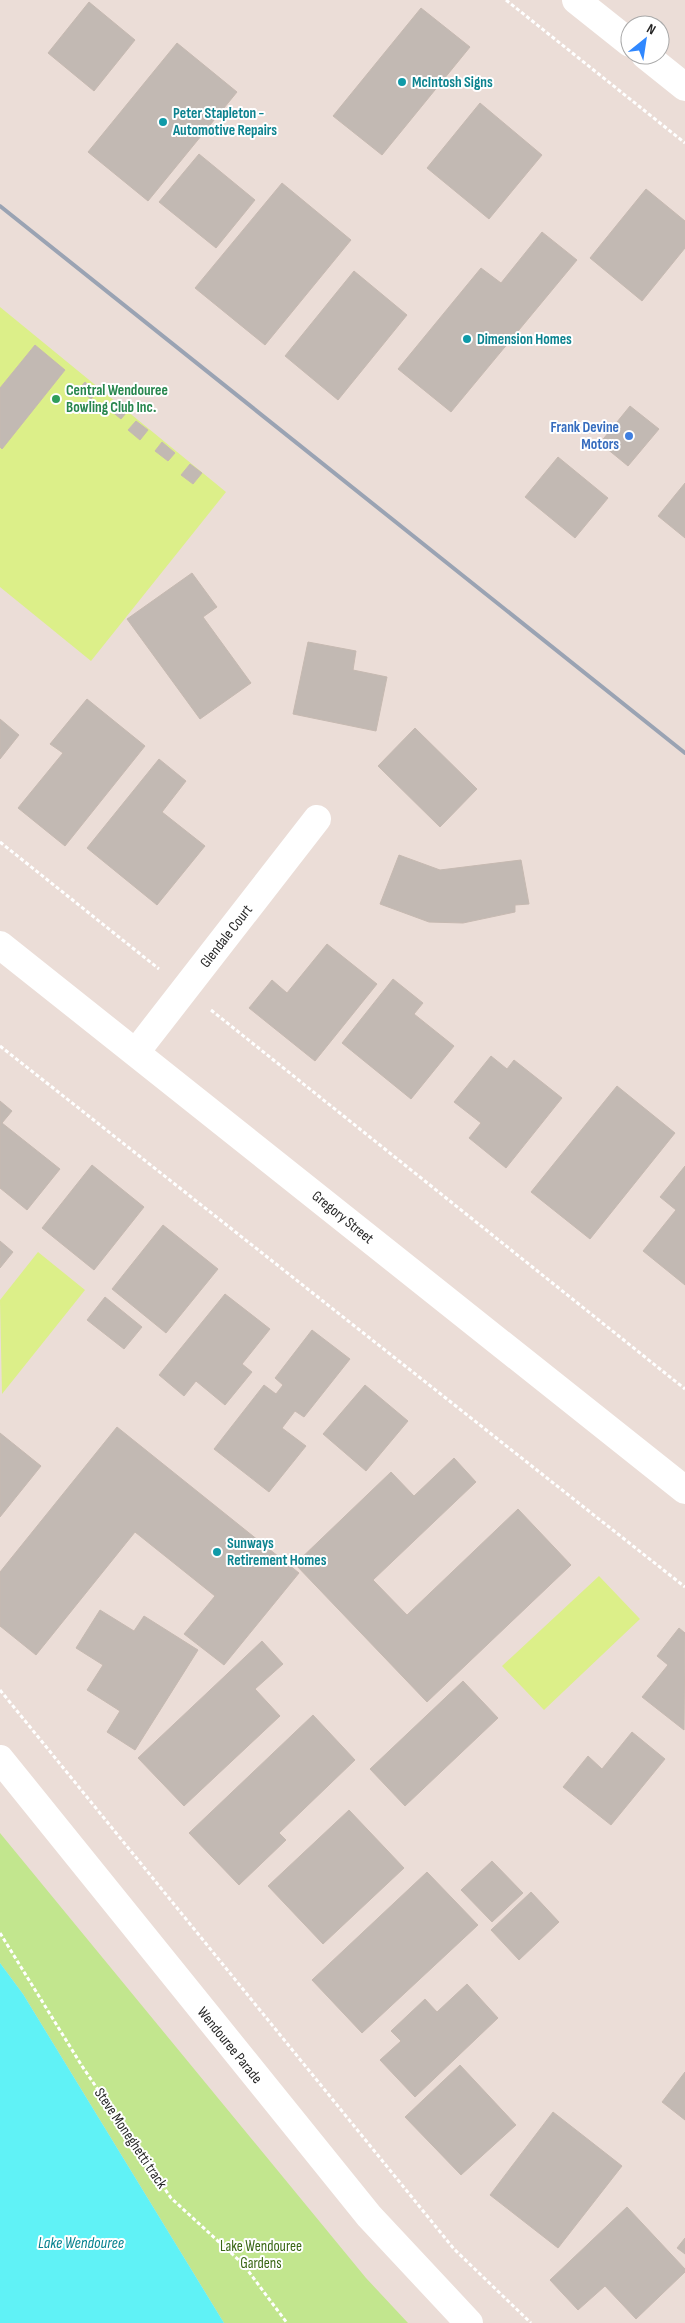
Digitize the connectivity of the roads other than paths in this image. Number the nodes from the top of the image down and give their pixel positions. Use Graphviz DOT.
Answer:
graph roads {
  1 [pos="576,0"];
  2 [pos="620,35"];
  3 [pos="658,65"];
  4 [pos="685,87"];
  5 [pos="317,820"];
  6 [pos="0,945"];
  7 [pos="136,1052"];
  8 [pos="685,1490"];
  9 [pos="0,1759"];
  10 [pos="469,2323"];
  1 -- 2 [label="street"];
  3 -- 4 [label="street"];
  5 -- 7 [label="street, Glendale Court"];
  6 -- 7 [label="street, Gregory Street"];
  7 -- 8 [label="street, Gregory Street"];
  9 -- 10 [label="street, Wendouree Parade"];
}
